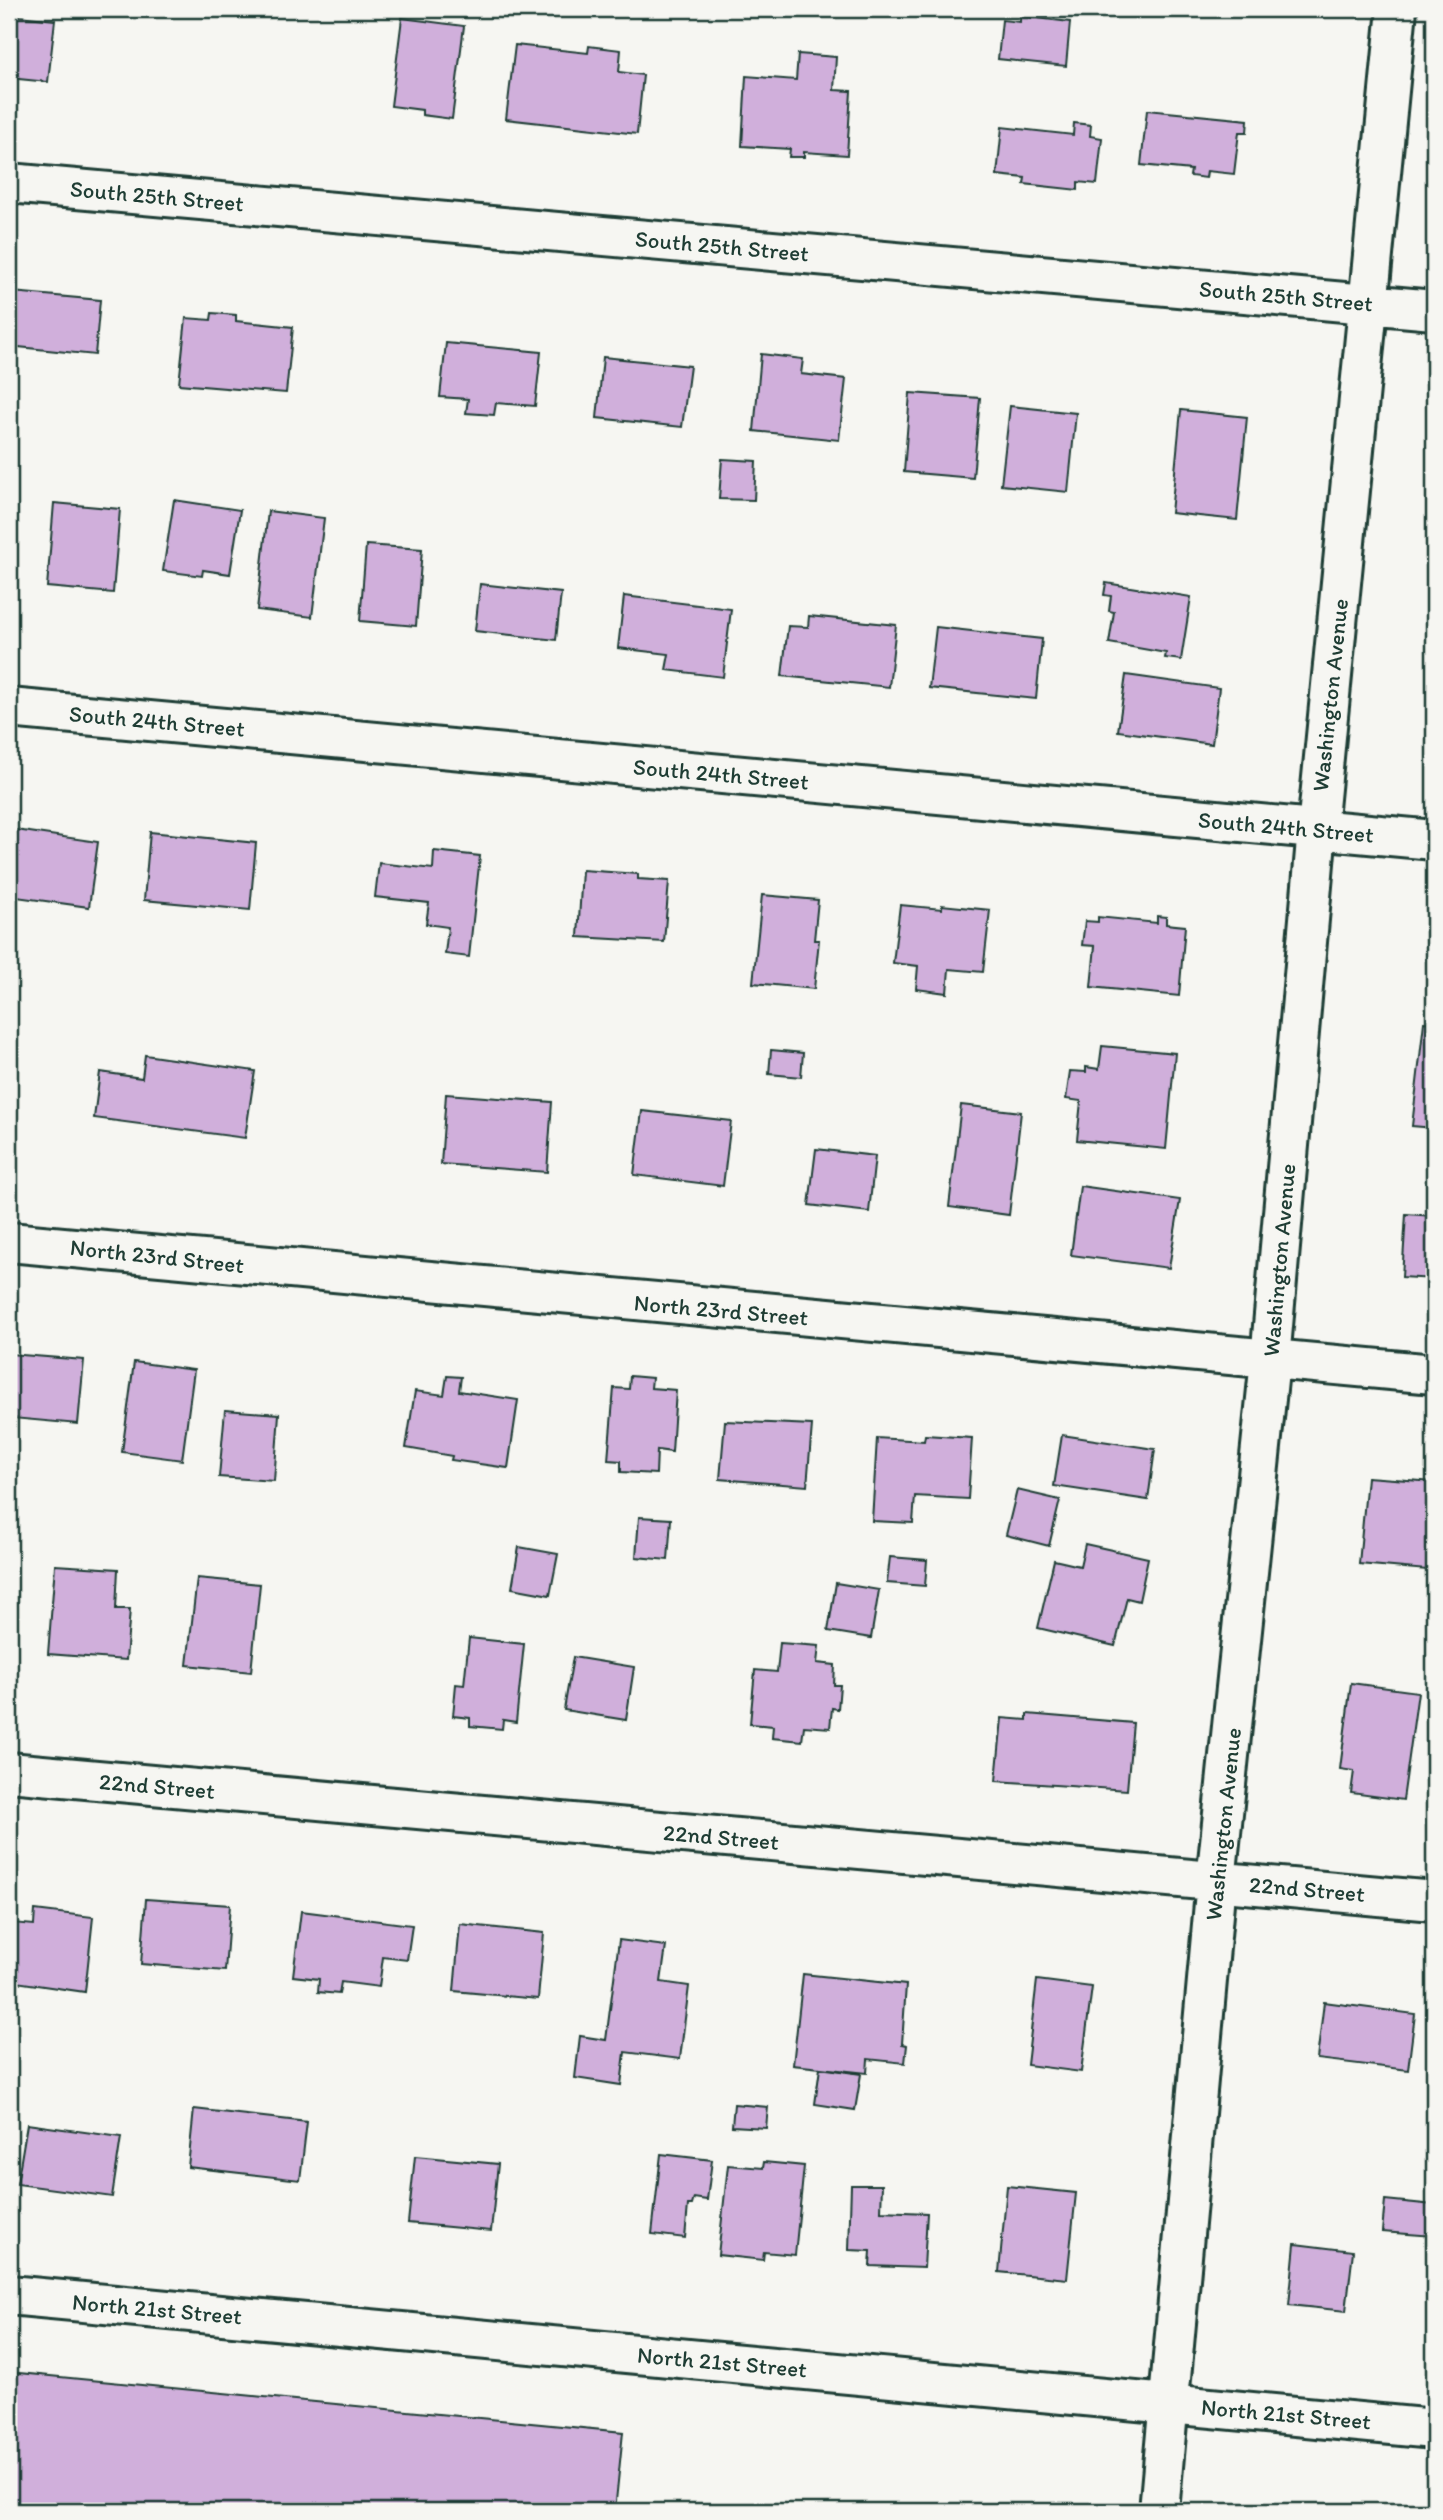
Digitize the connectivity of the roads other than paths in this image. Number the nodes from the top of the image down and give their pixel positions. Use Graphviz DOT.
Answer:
graph roads {
  1 [pos="1397,9"];
  2 [pos="9,183"];
  3 [pos="1370,304"];
  4 [pos="1434,310"];
  5 [pos="9,708"];
  6 [pos="1317,829"];
  7 [pos="1434,840"];
  8 [pos="9,1242"];
  9 [pos="1270,1360"];
  10 [pos="1434,1374"];
  11 [pos="9,1772"];
  12 [pos="1216,1881"];
  13 [pos="1434,1901"];
  14 [pos="9,2295"];
  15 [pos="1170,2403"];
  16 [pos="1434,2428"];
  17 [pos="1159,2511"];
  1 -- 3 [label="street, Washington Avenue"];
  2 -- 3 [label="street, South 25th Street"];
  3 -- 4 [label="street, South 25th Street"];
  3 -- 6 [label="street, Washington Avenue"];
  5 -- 6 [label="street, South 24th Street"];
  6 -- 7 [label="street, South 24th Street"];
  6 -- 9 [label="street, Washington Avenue"];
  8 -- 9 [label="street, North 23rd Street"];
  9 -- 10 [label="street, North 23rd Street"];
  9 -- 12 [label="street, Washington Avenue"];
  11 -- 12 [label="street, 22nd Street"];
  12 -- 13 [label="street, 22nd Street"];
  12 -- 15 [label="street, Washington Avenue"];
  14 -- 15 [label="street, North 21st Street"];
  15 -- 16 [label="street, North 21st Street"];
  15 -- 17 [label="street, Washington Avenue"];
}
